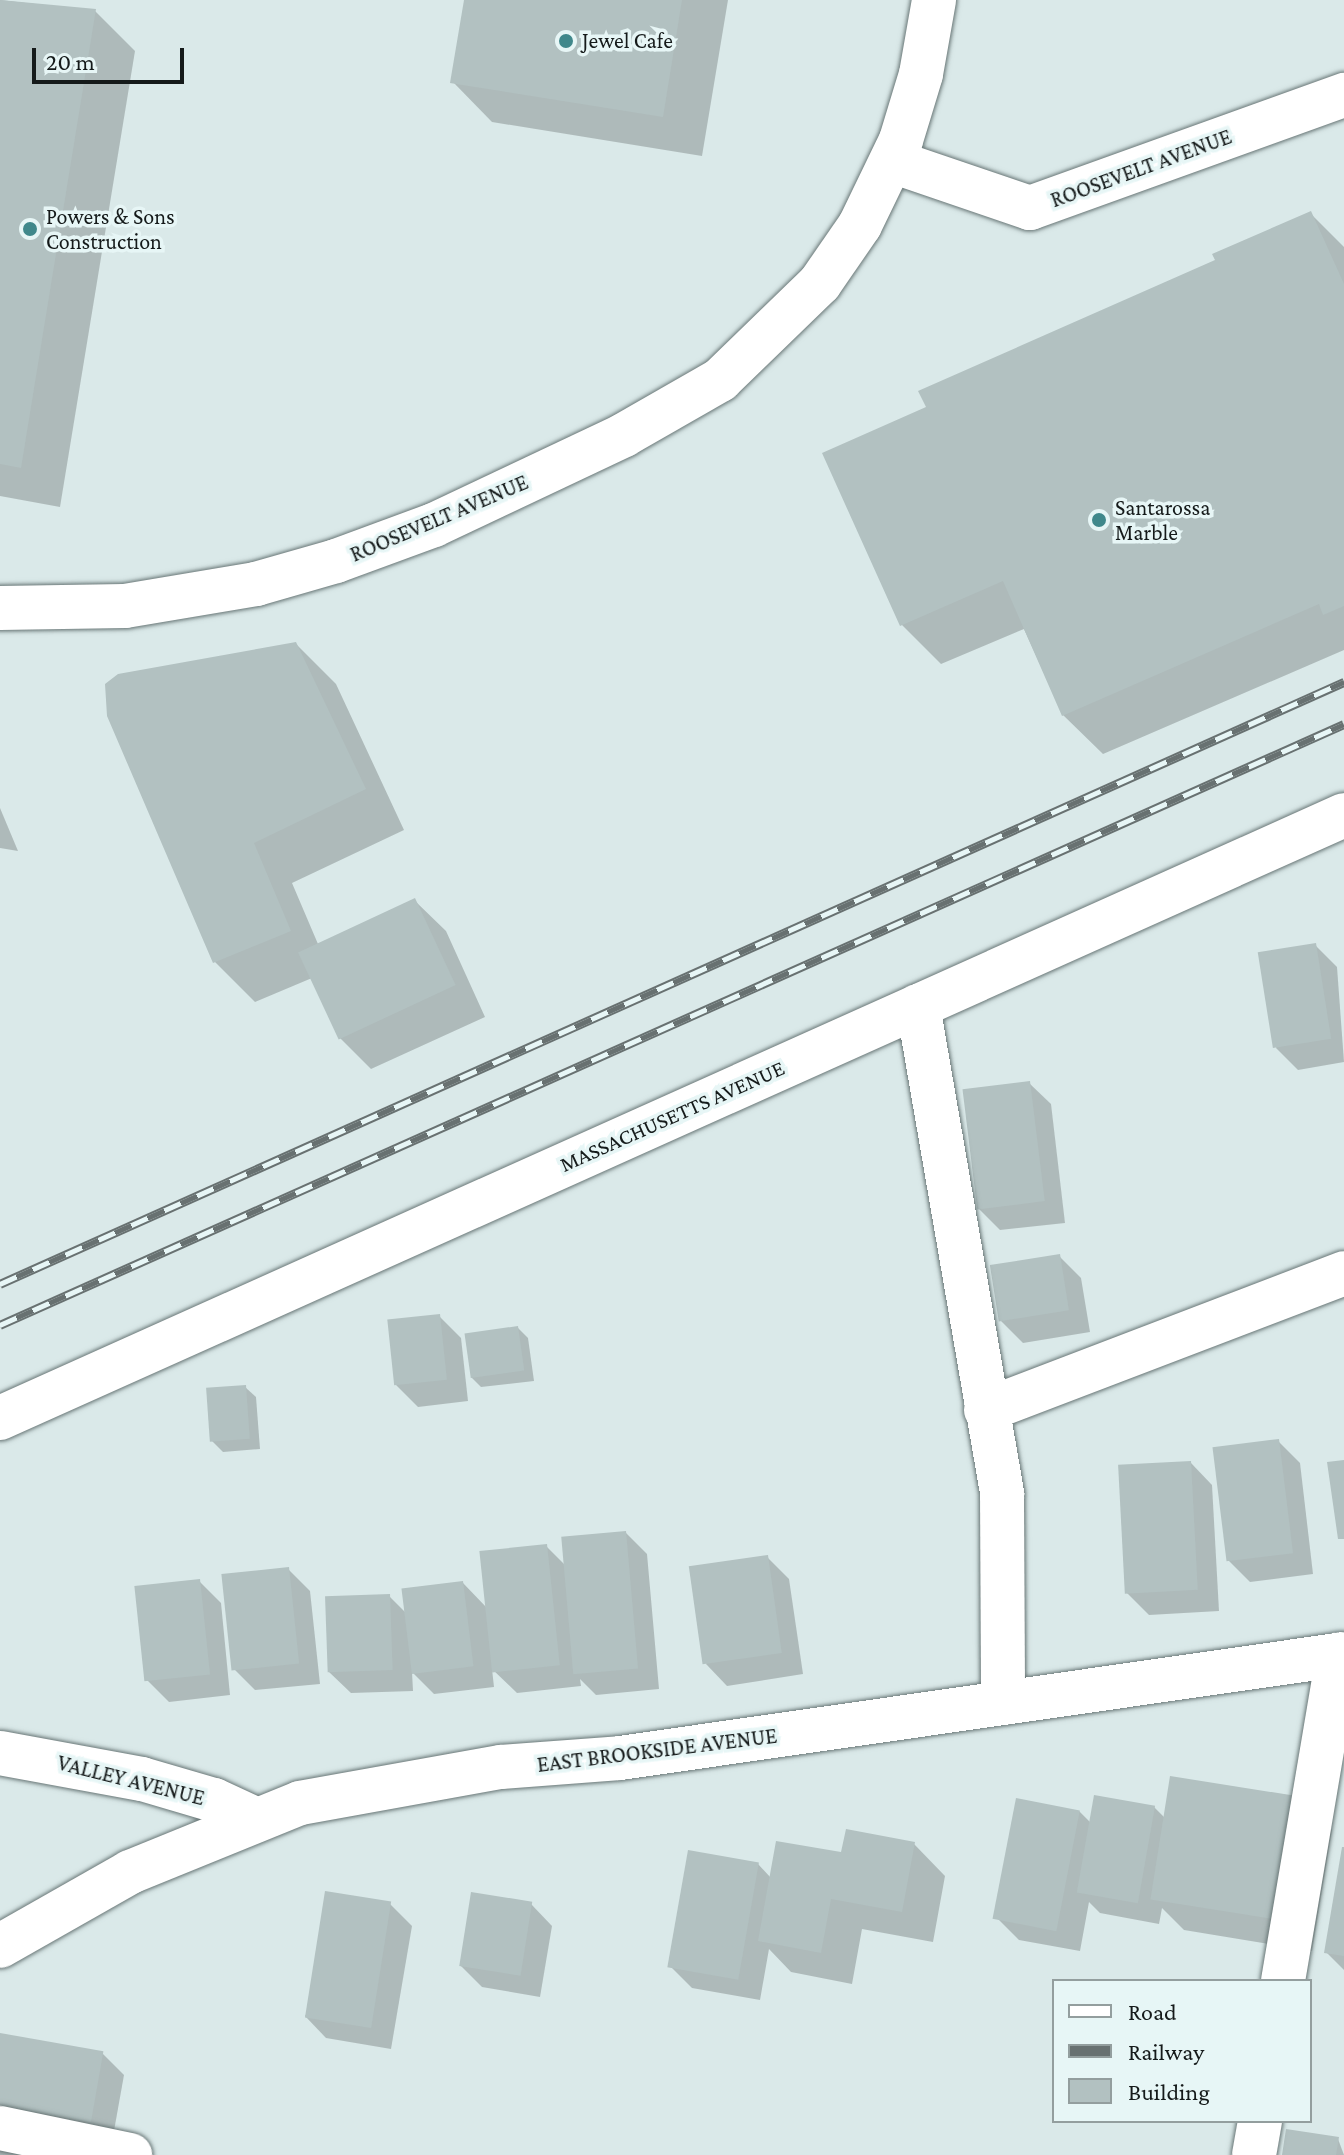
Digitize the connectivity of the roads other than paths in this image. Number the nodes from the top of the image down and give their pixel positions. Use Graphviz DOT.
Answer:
graph roads {
  1 [pos="934,0"];
  2 [pos="1344,95"];
  3 [pos="892,161"];
  4 [pos="0,608"];
  5 [pos="1344,815"];
  6 [pos="918,1006"];
  7 [pos="1344,1273"];
  8 [pos="986,1410"];
  9 [pos="0,1418"];
  10 [pos="1341,1655"];
  11 [pos="1003,1703"];
  12 [pos="0,1753"];
  13 [pos="257,1820"];
  14 [pos="0,1946"];
  15 [pos="1283,1979"];
  16 [pos="1260,2123"];
  17 [pos="0,2128"];
  18 [pos="130,2155"];
  19 [pos="1254,2155"];
  1 -- 3 [label="street, ROOSEVELT AVENUE"];
  2 -- 3 [label="street, ROOSEVELT AVENUE"];
  3 -- 4 [label="street, ROOSEVELT AVENUE"];
  5 -- 6 [label="street, MASSACHUSETTS AVENUE"];
  6 -- 8 [label="street"];
  6 -- 9 [label="street, MASSACHUSETTS AVENUE"];
  7 -- 8 [label="street"];
  8 -- 11 [label="street"];
  10 -- 11 [label="street, EAST BROOKSIDE AVENUE"];
  10 -- 15 [label="street"];
  11 -- 13 [label="street, EAST BROOKSIDE AVENUE"];
  12 -- 13 [label="street, VALLEY AVENUE"];
  13 -- 14 [label="street, EAST BROOKSIDE AVENUE"];
  16 -- 19 [label="street"];
  17 -- 18 [label="street"];
}
